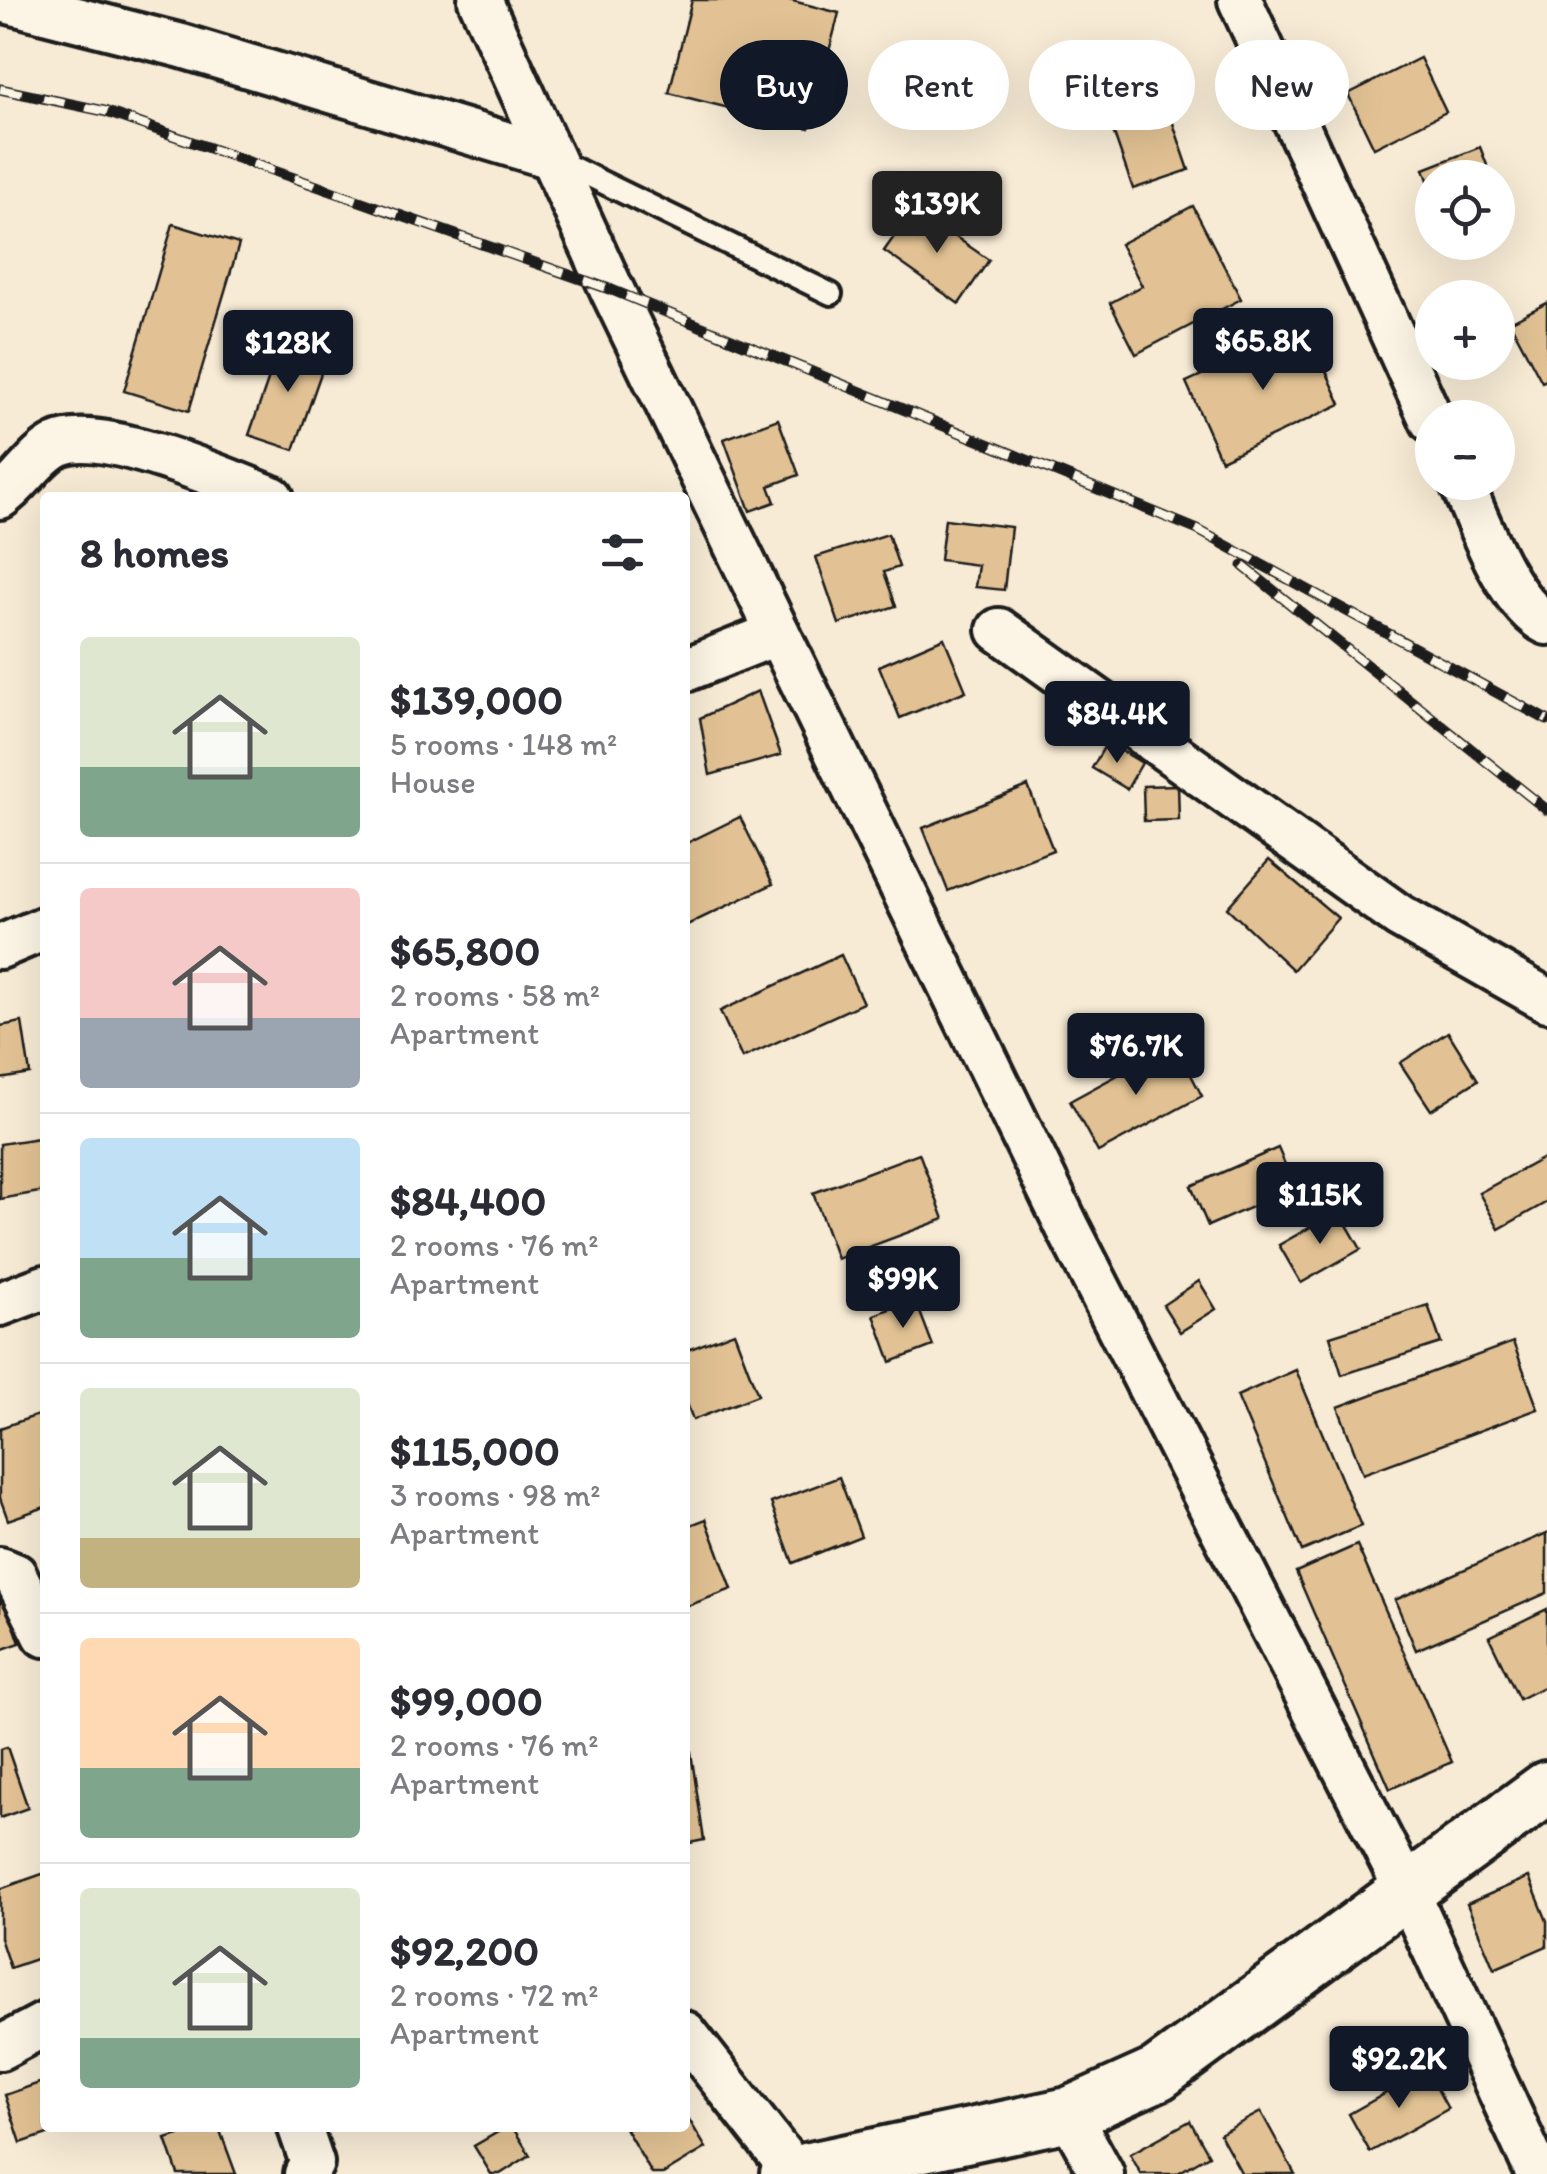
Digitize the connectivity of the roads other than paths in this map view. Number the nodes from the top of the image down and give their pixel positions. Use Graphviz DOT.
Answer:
graph roads {
  1 [pos="1,0"];
  2 [pos="480,0"];
  3 [pos="1240,0"];
  4 [pos="551,157"];
  5 [pos="831,294"];
  6 [pos="1423,400"];
  7 [pos="257,492"];
  8 [pos="0,496"];
  9 [pos="1469,500"];
  10 [pos="1547,623"];
  11 [pos="998,630"];
  12 [pos="778,633"];
  13 [pos="690,665"];
  14 [pos="40,930"];
  15 [pos="0,946"];
  16 [pos="1547,1000"];
  17 [pos="40,1289"];
  18 [pos="0,1304"];
  19 [pos="0,1570"];
  20 [pos="40,1625"];
  21 [pos="1547,1788"];
  22 [pos="1408,1894"];
  23 [pos="40,2027"];
  24 [pos="690,2040"];
  25 [pos="0,2048"];
  26 [pos="1069,2114"];
  27 [pos="301,2132"];
  28 [pos="790,2172"];
  29 [pos="306,2174"];
  30 [pos="1102,2174"];
  31 [pos="1538,2174"];
  1 -- 4 [label="street"];
  2 -- 4 [label="street"];
  3 -- 6 [label="street"];
  4 -- 5 [label="lane"];
  4 -- 12 [label="street"];
  7 -- 8 [label="street"];
  9 -- 10 [label="street"];
  11 -- 16 [label="street"];
  12 -- 13 [label="street"];
  12 -- 22 [label="street"];
  14 -- 15 [label="street"];
  17 -- 18 [label="street"];
  19 -- 20 [label="street"];
  21 -- 22 [label="street"];
  22 -- 26 [label="street"];
  22 -- 31 [label="street"];
  23 -- 25 [label="street"];
  24 -- 28 [label="street"];
  26 -- 28 [label="street"];
  26 -- 30 [label="street"];
  27 -- 29 [label="street"];
}
